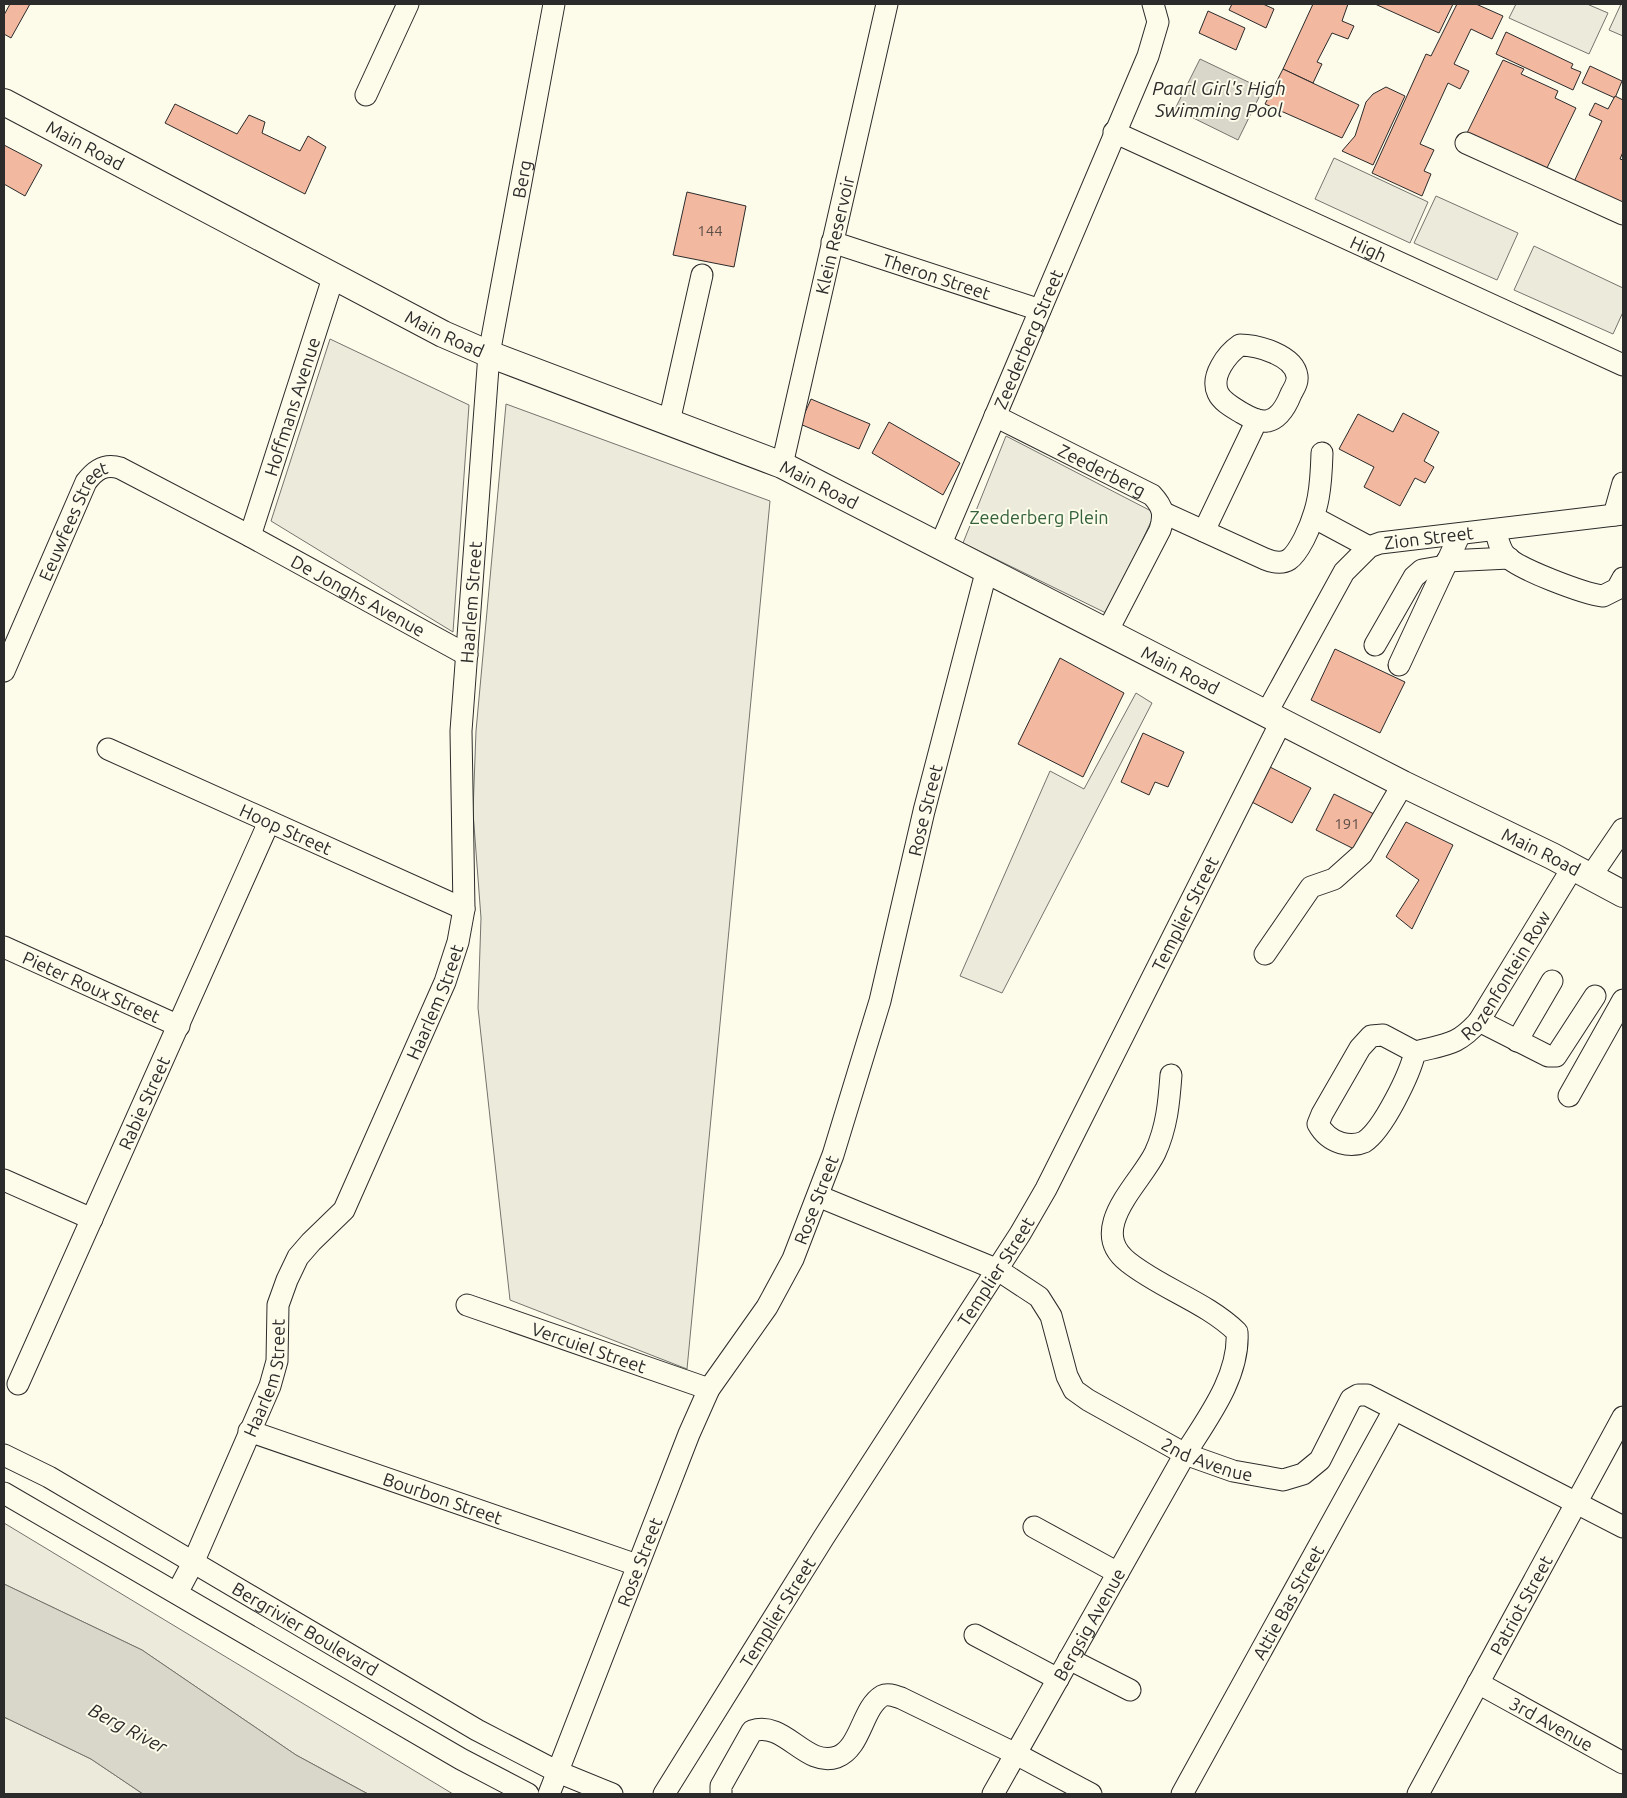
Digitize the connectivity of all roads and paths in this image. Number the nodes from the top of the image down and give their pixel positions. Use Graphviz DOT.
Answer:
graph roads {
  1 [pos="408,4"];
  2 [pos="554,4"];
  3 [pos="887,4"];
  4 [pos="1158,6"];
  5 [pos="366,95"];
  6 [pos="4,102"];
  7 [pos="1114,132"];
  8 [pos="1466,143"];
  9 [pos="1623,214"];
  10 [pos="832,242"];
  11 [pos="702,275"];
  12 [pos="333,278"];
  13 [pos="1040,310"];
  14 [pos="489,354"];
  15 [pos="1623,364"];
  16 [pos="995,416"];
  17 [pos="1257,420"];
  18 [pos="669,422"];
  19 [pos="1322,453"];
  20 [pos="782,465"];
  21 [pos="1623,483"];
  22 [pos="1164,513"];
  23 [pos="1618,515"];
  24 [pos="1315,518"];
  25 [pos="1495,530"];
  26 [pos="1204,531"];
  27 [pos="1460,534"];
  28 [pos="250,536"];
  29 [pos="940,546"];
  30 [pos="1370,547"];
  31 [pos="1509,558"];
  32 [pos="1446,563"];
  33 [pos="987,570"];
  34 [pos="1623,578"];
  35 [pos="1107,632"];
  36 [pos="1375,645"];
  37 [pos="467,655"];
  38 [pos="1399,666"];
  39 [pos="4,671"];
  40 [pos="1273,718"];
  41 [pos="108,748"];
  42 [pos="1402,784"];
  43 [pos="269,822"];
  44 [pos="1623,829"];
  45 [pos="1582,872"];
  46 [pos="1623,894"];
  47 [pos="464,909"];
  48 [pos="4,948"];
  49 [pos="1265,954"];
  50 [pos="1552,981"];
  51 [pos="1595,996"];
  52 [pos="1623,1000"];
  53 [pos="1479,1021"];
  54 [pos="179,1026"];
  55 [pos="1517,1041"];
  56 [pos="1415,1052"];
  57 [pos="1170,1075"];
  58 [pos="1568,1096"];
  59 [pos="4,1180"];
  60 [pos="818,1196"];
  61 [pos="92,1219"];
  62 [pos="998,1270"];
  63 [pos="467,1305"];
  64 [pos="18,1384"];
  65 [pos="709,1389"];
  66 [pos="1394,1410"];
  67 [pos="1623,1417"];
  68 [pos="250,1431"];
  69 [pos="1185,1454"];
  70 [pos="4,1455"];
  71 [pos="4,1493"];
  72 [pos="1575,1502"];
  73 [pos="1034,1527"];
  74 [pos="1623,1527"];
  75 [pos="193,1563"];
  76 [pos="637,1565"];
  77 [pos="1118,1573"];
  78 [pos="177,1593"];
  79 [pos="974,1635"];
  80 [pos="1069,1659"];
  81 [pos="1058,1679"];
  82 [pos="1478,1683"];
  83 [pos="1130,1690"];
  84 [pos="1016,1754"];
  85 [pos="1623,1763"];
  86 [pos="558,1772"];
  87 [pos="528,1794"];
  88 [pos="549,1794"];
  89 [pos="612,1794"];
  90 [pos="664,1794"];
  91 [pos="721,1794"];
  92 [pos="993,1794"];
  93 [pos="1091,1794"];
  94 [pos="1182,1794"];
  95 [pos="1418,1794"];
  1 -- 5 [label="street"];
  2 -- 14 [label="street, Berg"];
  3 -- 10 [label="street, Klein Reservoir"];
  4 -- 7 [label="street, Zeederberg Street"];
  6 -- 12 [label="main road, Main Road"];
  7 -- 13 [label="street, Zeederberg Street"];
  7 -- 15 [label="street, High"];
  8 -- 9 [label="street"];
  10 -- 13 [label="street, Theron Street"];
  10 -- 20 [label="street, Klein Reservoir"];
  11 -- 18 [label="street"];
  12 -- 14 [label="main road, Main Road"];
  12 -- 28 [label="street, Hoffmans Avenue"];
  13 -- 16 [label="street, Zeederberg Street"];
  14 -- 18 [label="main road, Main Road"];
  14 -- 37 [label="street, Haarlem Street"];
  16 -- 22 [label="street, Zeederberg"];
  16 -- 29 [label="street, Zeederberg Street"];
  17 -- 26 [label="street"];
  18 -- 20 [label="main road, Main Road"];
  19 -- 24 [label="street"];
  20 -- 29 [label="main road, Main Road"];
  21 -- 23 [label="street"];
  22 -- 26 [label="street"];
  22 -- 35 [label="street"];
  23 -- 25 [label="street, Zion Street"];
  24 -- 26 [label="street"];
  24 -- 30 [label="street"];
  25 -- 27 [label="street, Zion Street"];
  25 -- 31 [label="street"];
  27 -- 30 [label="street, Zion Street"];
  27 -- 32 [label="street"];
  28 -- 37 [label="street, De Jonghs Avenue"];
  28 -- 39 [label="street, Eeuwfees Street"];
  29 -- 33 [label="main road, Main Road"];
  30 -- 40 [label="street, Zion Street"];
  31 -- 32 [label="street"];
  31 -- 34 [label="street"];
  32 -- 36 [label="street"];
  32 -- 38 [label="street"];
  33 -- 35 [label="main road, Main Road"];
  33 -- 60 [label="street, Rose Street"];
  35 -- 40 [label="main road, Main Road"];
  37 -- 47 [label="street, Haarlem Street"];
  40 -- 42 [label="main road, Main Road"];
  40 -- 62 [label="street, Templier Street"];
  41 -- 43 [label="street, Hoop Street"];
  42 -- 45 [label="main road, Main Road"];
  42 -- 49 [label="street"];
  43 -- 47 [label="street, Hoop Street"];
  43 -- 54 [label="street, Rabie Street"];
  44 -- 45 [label="street, Rozenfontein Row"];
  45 -- 46 [label="main road, Main Road"];
  45 -- 53 [label="street, Rozenfontein Row"];
  47 -- 68 [label="street, Haarlem Street"];
  48 -- 54 [label="street, Pieter Roux Street"];
  50 -- 55 [label="street"];
  51 -- 55 [label="street"];
  52 -- 58 [label="street"];
  53 -- 55 [label="street"];
  53 -- 56 [label="street, Rozenfontein Row"];
  54 -- 61 [label="street, Rabie Street"];
  56 -- 56 [label="street"];
  57 -- 69 [label="street, Bergsig Avenue"];
  59 -- 61 [label="street"];
  60 -- 62 [label="street, 2nd Avenue"];
  60 -- 65 [label="street, Rose Street"];
  61 -- 64 [label="street, Rabie Street"];
  62 -- 69 [label="street, 2nd Avenue"];
  62 -- 90 [label="street, Templier Street"];
  63 -- 65 [label="street, Vercuiel Street"];
  65 -- 76 [label="street, Rose Street"];
  66 -- 69 [label="street, 2nd Avenue"];
  66 -- 72 [label="street, 2nd Avenue"];
  66 -- 94 [label="street, Attie Bas Street"];
  67 -- 72 [label="street, Patriot Street"];
  68 -- 75 [label="street, Haarlem Street"];
  68 -- 76 [label="street, Bourbon Street"];
  69 -- 77 [label="street, Bergsig Avenue"];
  70 -- 75 [label="street, Bergrivier Boulevard"];
  71 -- 78 [label="street, Bergrivier Boulevard"];
  72 -- 74 [label="street, 2nd Avenue"];
  72 -- 82 [label="street, Patriot Street"];
  73 -- 77 [label="street"];
  75 -- 78 [label="street, Haarlem Street"];
  75 -- 86 [label="street, Bergrivier Boulevard"];
  76 -- 86 [label="street, Rose Street"];
  77 -- 80 [label="street, Bergsig Avenue"];
  78 -- 87 [label="street, Bergrivier Boulevard"];
  79 -- 81 [label="street"];
  80 -- 81 [label="street, Bergsig Avenue"];
  80 -- 83 [label="street"];
  81 -- 84 [label="street, Bergsig Avenue"];
  82 -- 85 [label="street, 3rd Avenue"];
  82 -- 95 [label="street, Patriot Street"];
  84 -- 91 [label="street"];
  84 -- 92 [label="street, Bergsig Avenue"];
  84 -- 93 [label="street"];
  86 -- 88 [label="street, Rose Street"];
  86 -- 89 [label="street, Bergrivier Boulevard"];
}
